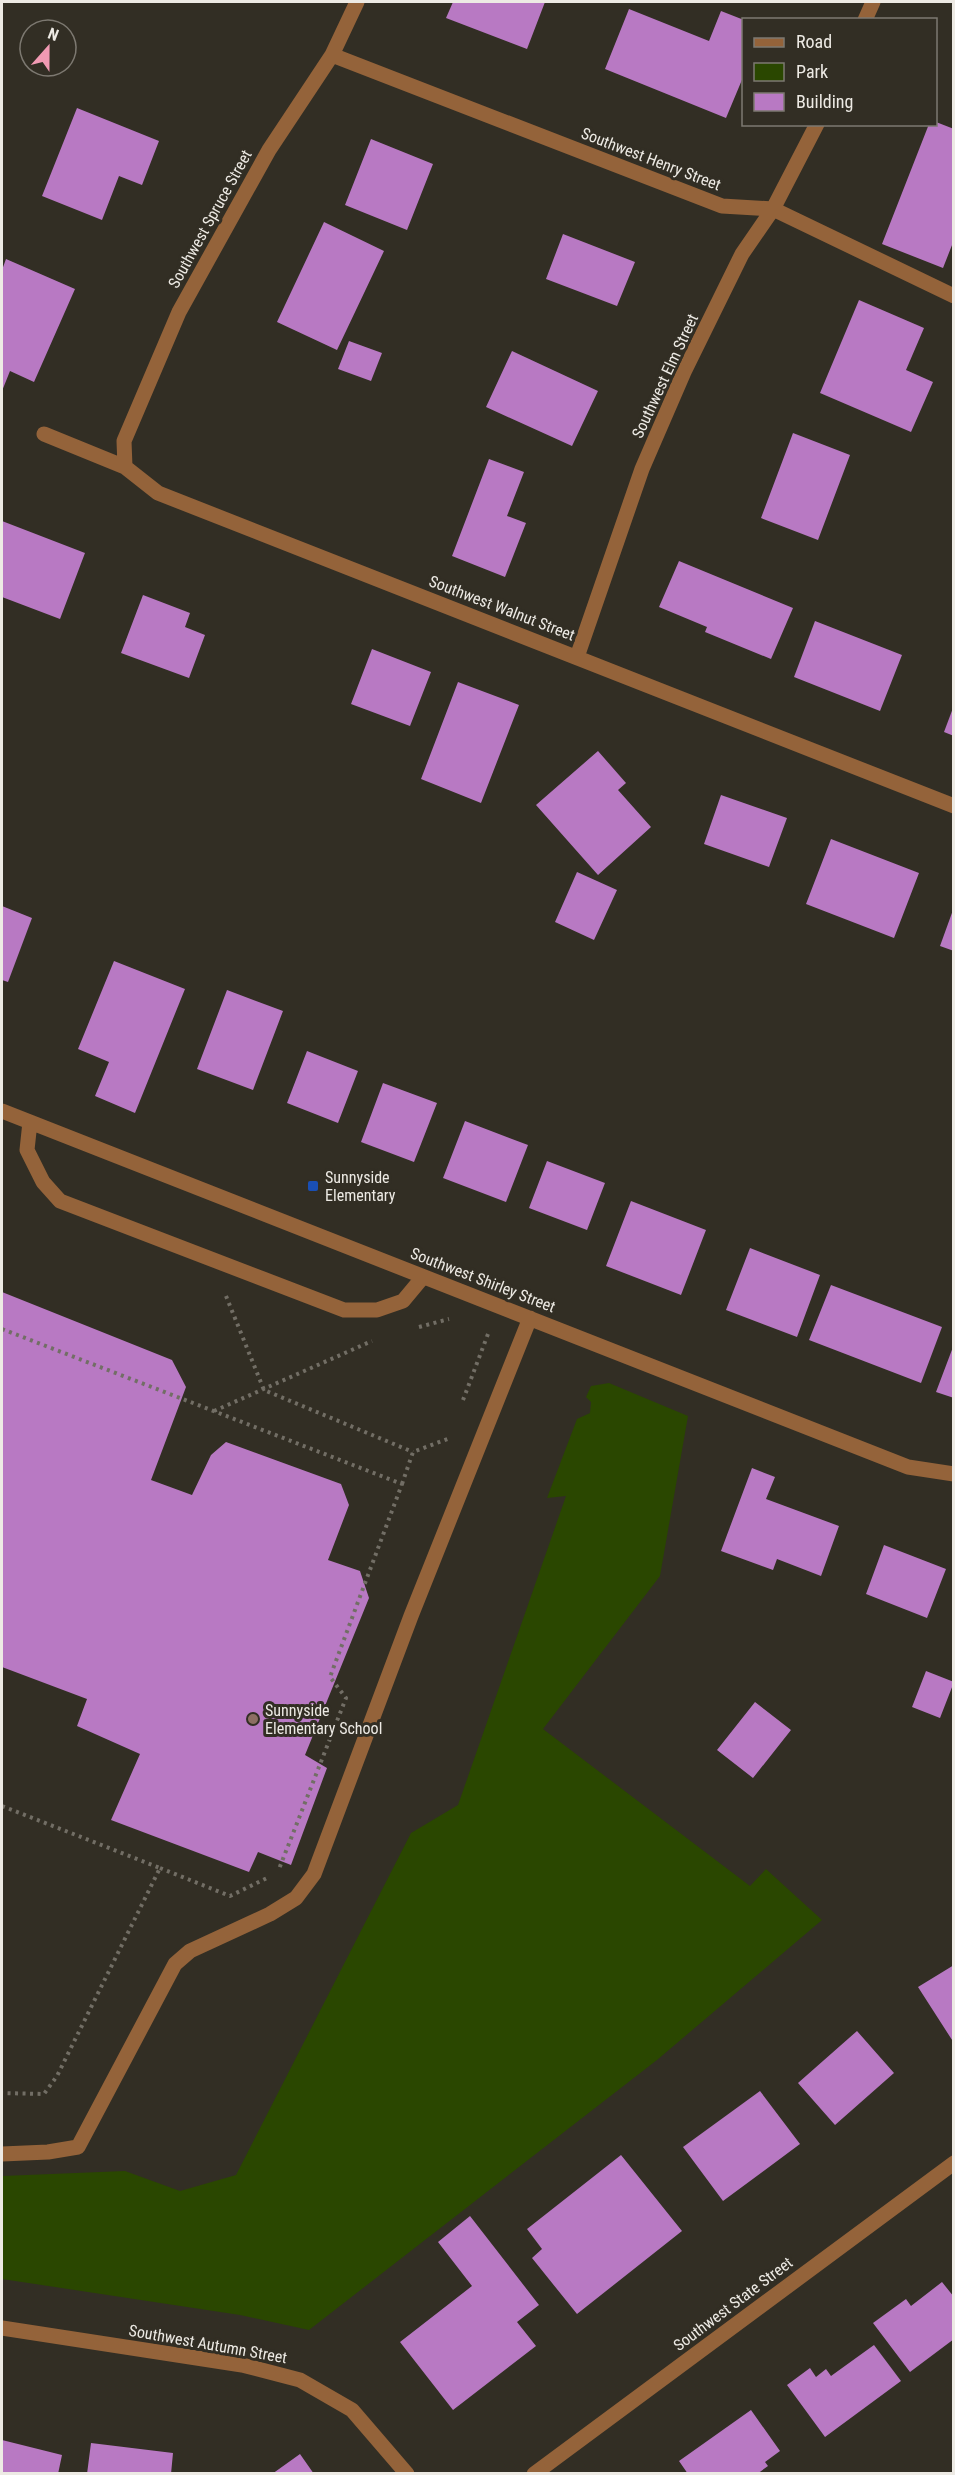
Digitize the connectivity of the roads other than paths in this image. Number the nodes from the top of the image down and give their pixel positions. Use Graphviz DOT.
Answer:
graph roads {
  1 [pos="357,2"];
  2 [pos="873,2"];
  3 [pos="866,18"];
  4 [pos="332,55"];
  5 [pos="816,126"];
  6 [pos="773,209"];
  7 [pos="954,296"];
  8 [pos="44,434"];
  9 [pos="125,467"];
  10 [pos="577,657"];
  11 [pos="954,806"];
  12 [pos="2,1111"];
  13 [pos="30,1122"];
  14 [pos="423,1277"];
  15 [pos="530,1318"];
  16 [pos="954,1474"];
  17 [pos="2,2154"];
  18 [pos="954,2163"];
  19 [pos="2,2328"];
  20 [pos="407,2474"];
  21 [pos="534,2474"];
  1 -- 4 [label="street, Southwest Spruce Street"];
  2 -- 3 [label="street"];
  4 -- 6 [label="street, Southwest Henry Street"];
  4 -- 9 [label="street, Southwest Spruce Street"];
  5 -- 6 [label="street, Southwest Elm Street"];
  6 -- 7 [label="street, Southwest Henry Street"];
  6 -- 10 [label="street, Southwest Elm Street"];
  8 -- 9 [label="street, Southwest Walnut Street"];
  9 -- 10 [label="street, Southwest Walnut Street"];
  10 -- 11 [label="street, Southwest Walnut Street"];
  12 -- 13 [label="street, Southwest Shirley Street"];
  13 -- 14 [label="street, Southwest Shirley Street"];
  13 -- 14 [label="street"];
  14 -- 15 [label="street, Southwest Shirley Street"];
  15 -- 16 [label="street, Southwest Shirley Street"];
  15 -- 17 [label="street"];
  18 -- 21 [label="street, Southwest State Street"];
  19 -- 20 [label="street, Southwest Autumn Street"];
}
